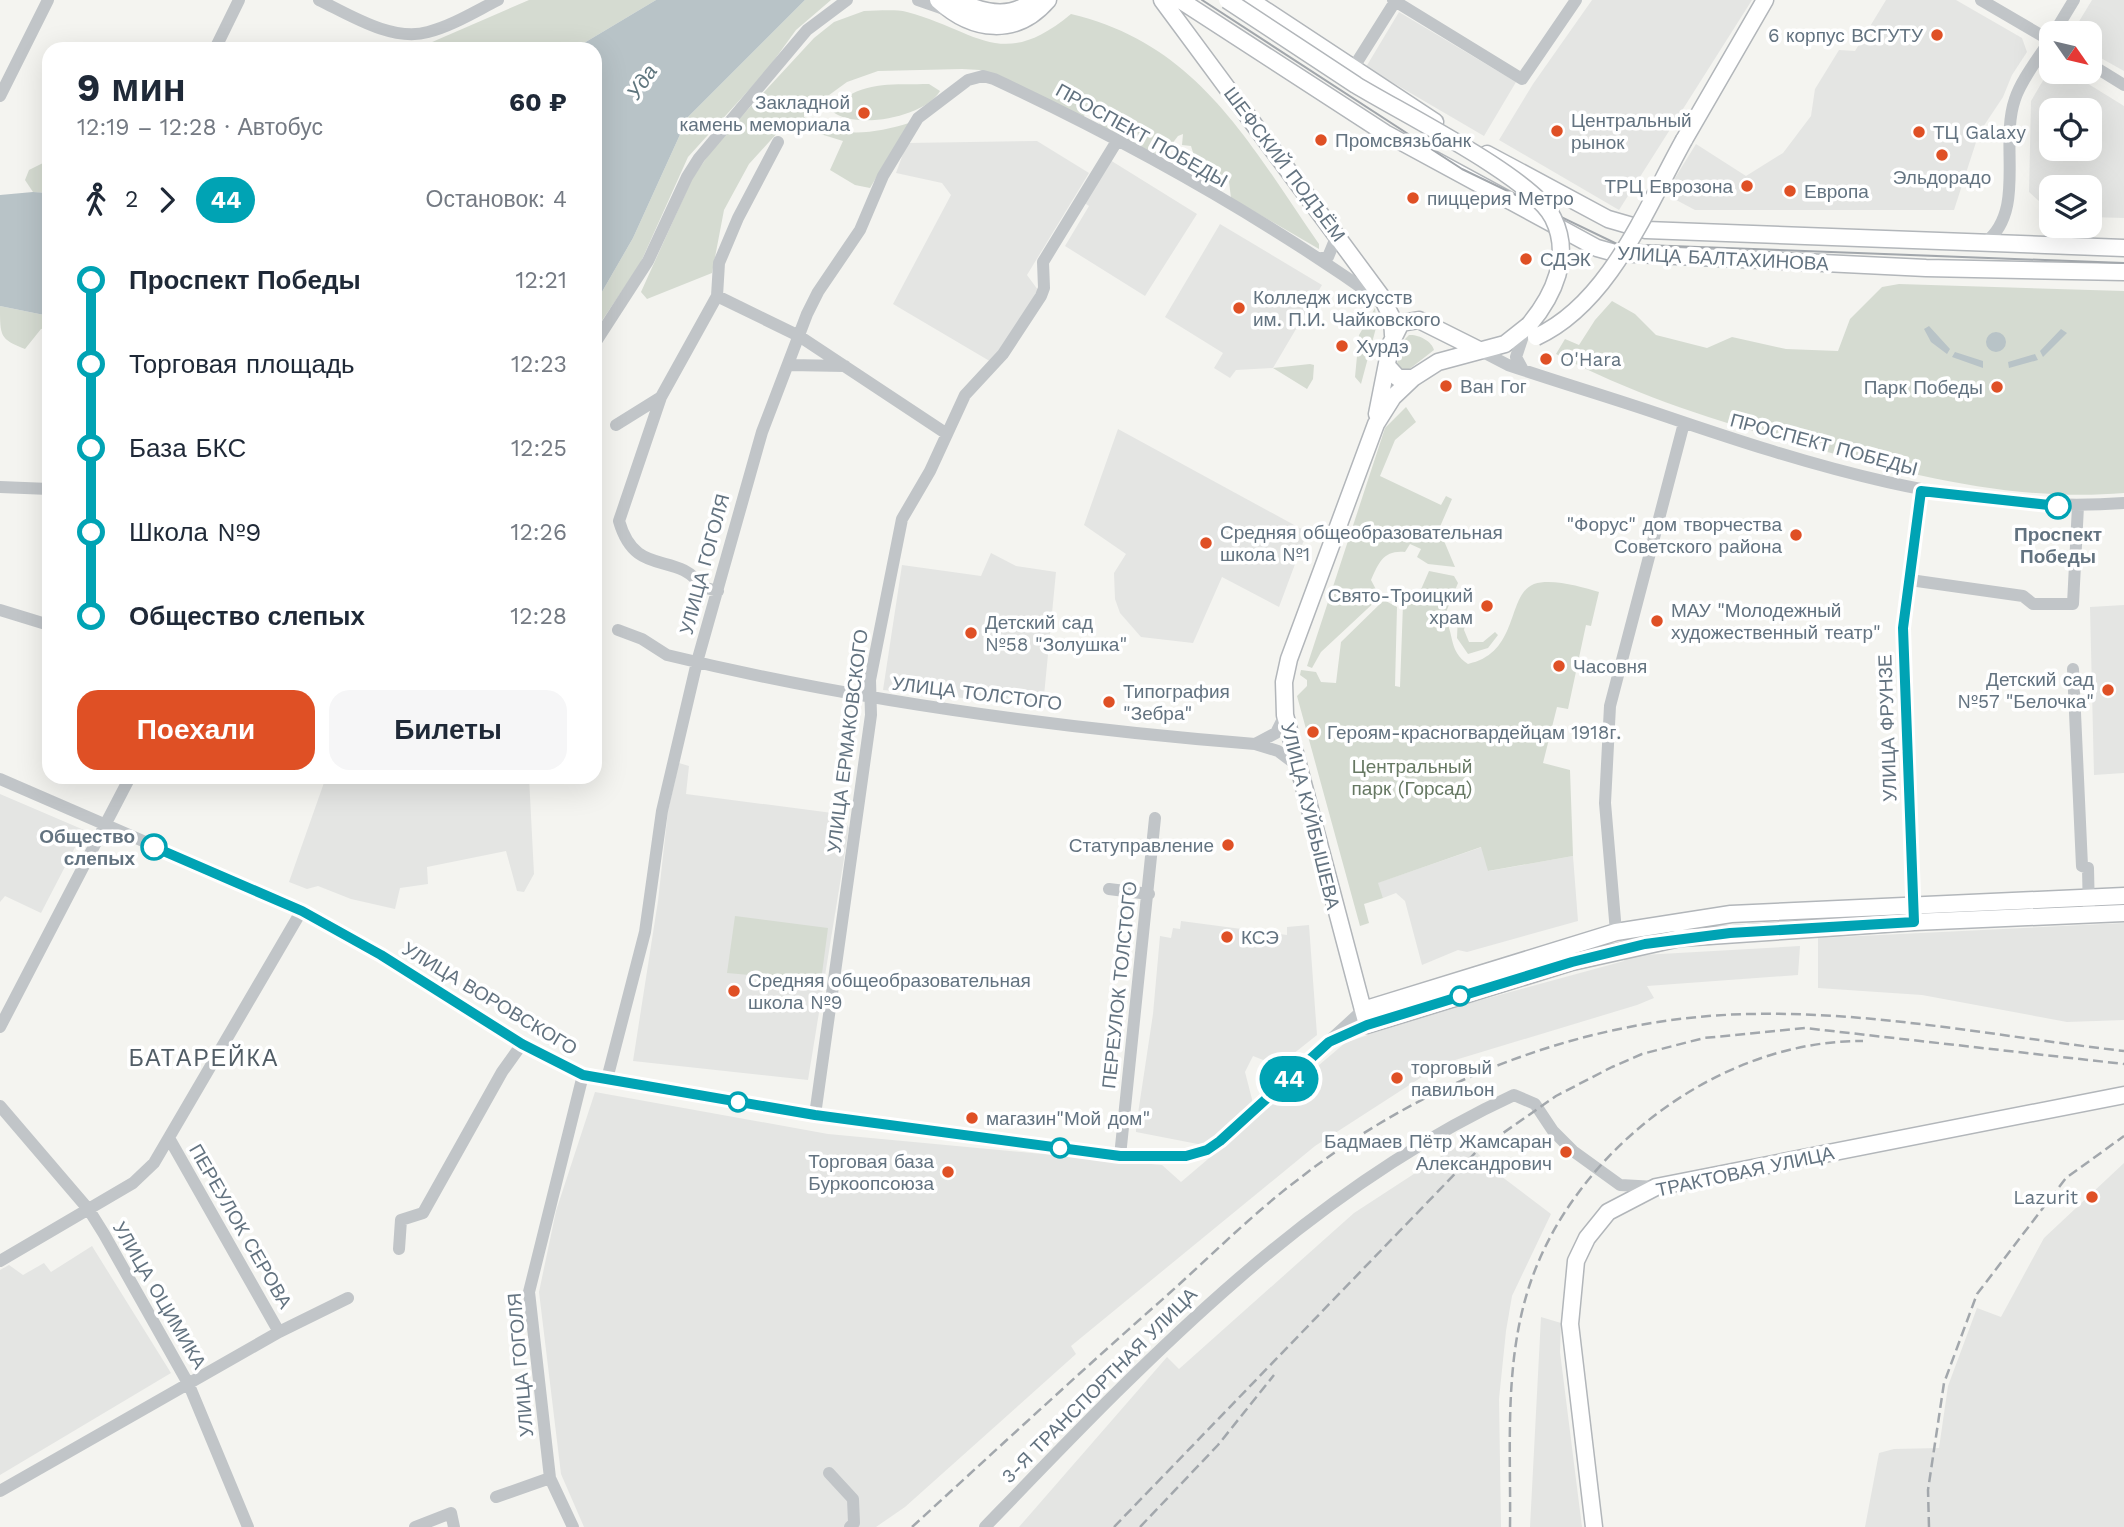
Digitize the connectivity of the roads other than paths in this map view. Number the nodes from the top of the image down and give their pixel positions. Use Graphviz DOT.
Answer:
graph roads {
  1 [pos="48,0"];
  2 [pos="239,0"];
  3 [pos="319,0"];
  4 [pos="498,0"];
  5 [pos="861,0"];
  6 [pos="918,0"];
  7 [pos="938,0"];
  8 [pos="1033,0"];
  9 [pos="1048,0"];
  10 [pos="1162,0"];
  11 [pos="1180,0"];
  12 [pos="1227,0"];
  13 [pos="1250,0"];
  14 [pos="1394,0"];
  15 [pos="1576,0"];
  16 [pos="1765,0"];
  17 [pos="1981,0"];
  18 [pos="2074,0"];
  19 [pos="845,1"];
  20 [pos="955,6"];
  21 [pos="2061,21"];
  22 [pos="2039,31"];
  23 [pos="218,42"];
  24 [pos="2039,58"];
  25 [pos="1352,70"];
  26 [pos="2102,71"];
  27 [pos="2124,85"];
  28 [pos="0,96"];
  29 [pos="942,102"];
  30 [pos="1117,141"];
  31 [pos="778,142"];
  32 [pos="1337,235"];
  33 [pos="1926,242"];
  34 [pos="1985,243"];
  35 [pos="2124,248"];
  36 [pos="1322,258"];
  37 [pos="1926,268"];
  38 [pos="2124,272"];
  39 [pos="717,296"];
  40 [pos="1386,305"];
  41 [pos="1431,328"];
  42 [pos="602,332"];
  43 [pos="1393,335"];
  44 [pos="799,336"];
  45 [pos="1522,340"];
  46 [pos="1479,350"];
  47 [pos="1438,362"];
  48 [pos="789,365"];
  49 [pos="845,366"];
  50 [pos="1388,367"];
  51 [pos="1524,370"];
  52 [pos="1413,378"];
  53 [pos="661,397"];
  54 [pos="1684,423"];
  55 [pos="1376,424"];
  56 [pos="616,425"];
  57 [pos="947,434"];
  58 [pos="0,487"];
  59 [pos="42,489"];
  60 [pos="1921,491"];
  61 [pos="2124,503"];
  62 [pos="2078,506"];
  63 [pos="1910,580"];
  64 [pos="718,591"];
  65 [pos="0,610"];
  66 [pos="42,623"];
  67 [pos="618,630"];
  68 [pos="697,662"];
  69 [pos="2073,668"];
  70 [pos="870,698"];
  71 [pos="1285,715"];
  72 [pos="1255,744"];
  73 [pos="1298,766"];
  74 [pos="0,779"];
  75 [pos="126,784"];
  76 [pos="1155,818"];
  77 [pos="105,826"];
  78 [pos="1110,889"];
  79 [pos="1149,894"];
  80 [pos="2124,896"];
  81 [pos="2089,906"];
  82 [pos="302,911"];
  83 [pos="2124,913"];
  84 [pos="1913,914"];
  85 [pos="1616,932"];
  86 [pos="1365,1017"];
  87 [pos="0,1027"];
  88 [pos="522,1044"];
  89 [pos="583,1075"];
  90 [pos="607,1079"];
  91 [pos="2124,1095"];
  92 [pos="0,1106"];
  93 [pos="815,1115"];
  94 [pos="169,1138"];
  95 [pos="1120,1156"];
  96 [pos="1656,1187"];
  97 [pos="89,1210"];
  98 [pos="399,1249"];
  99 [pos="0,1261"];
  100 [pos="348,1298"];
  101 [pos="279,1332"];
  102 [pos="189,1385"];
  103 [pos="829,1473"];
  104 [pos="550,1478"];
  105 [pos="0,1491"];
  106 [pos="496,1497"];
  107 [pos="248,1527"];
  108 [pos="415,1527"];
  109 [pos="454,1527"];
  110 [pos="573,1527"];
  111 [pos="850,1527"];
  112 [pos="985,1527"];
  113 [pos="1594,1527"];
  1 -- 28 [label="street"];
  2 -- 23 [label="street"];
  3 -- 4 [label="street"];
  5 -- 19 [label="street"];
  6 -- 20 [label="street"];
  7 -- 20 [label="main road"];
  8 -- 20 [label="main road"];
  9 -- 20 [label="main road"];
  10 -- 32 [label="main road, ШЕФСКИЙ ПОДЪЁМ"];
  11 -- 37 [label="main road, УЛИЦА БАЛТАХИНОВА"];
  12 -- 45 [label="main road, bridge"];
  13 -- 25 [label="main road, УЛИЦА БАЛТАХИНОВА"];
  14 -- 15 [label="street"];
  14 -- 25 [label="street"];
  16 -- 45 [label="main road, УЛИЦА КУЙБЫШЕВА, bridge"];
  17 -- 22 [label="street"];
  18 -- 21 [label="street"];
  19 -- 42 [label="street"];
  24 -- 34 [label="street"];
  25 -- 33 [label="main road, УЛИЦА БАЛТАХИНОВА"];
  26 -- 27 [label="street"];
  29 -- 30 [label="street, ПРОСПЕКТ ПОБЕДЫ"];
  29 -- 44 [label="street, УЛИЦА ГОГОЛЯ"];
  30 -- 36 [label="street, ПРОСПЕКТ ПОБЕДЫ"];
  30 -- 57 [label="street, УЛИЦА ЕРМАКОВСКОГО"];
  31 -- 39 [label="street"];
  32 -- 36 [label="street"];
  32 -- 40 [label="main road, ШЕФСКИЙ ПОДЪЁМ"];
  33 -- 34 [label="main road, УЛИЦА БАЛТАХИНОВА"];
  33 -- 37 [label="main road"];
  34 -- 35 [label="main road, УЛИЦА БАЛТАХИНОВА"];
  36 -- 40 [label="street, ПРОСПЕКТ ПОБЕДЫ"];
  37 -- 38 [label="main road, УЛИЦА БАЛТАХИНОВА"];
  39 -- 44 [label="street"];
  39 -- 53 [label="street"];
  40 -- 43 [label="main road, ШЕФСКИЙ ПОДЪЁМ"];
  41 -- 43 [label="main road"];
  41 -- 46 [label="main road"];
  41 -- 47 [label="main road"];
  43 -- 50 [label="main road, УЛИЦА КУЙБЫШЕВА"];
  44 -- 48 [label="street, УЛИЦА ГОГОЛЯ"];
  44 -- 49 [label="street"];
  45 -- 46 [label="main road, УЛИЦА КУЙБЫШЕВА"];
  45 -- 51 [label="street"];
  46 -- 47 [label="main road, УЛИЦА КУЙБЫШЕВА"];
  46 -- 51 [label="street, ПРОСПЕКТ ПОБЕДЫ"];
  47 -- 52 [label="main road, УЛИЦА КУЙБЫШЕВА"];
  48 -- 49 [label="street"];
  48 -- 64 [label="street, УЛИЦА ГОГОЛЯ"];
  49 -- 57 [label="street"];
  50 -- 52 [label="main road"];
  50 -- 55 [label="main road, УЛИЦА КУЙБЫШЕВА"];
  51 -- 54 [label="street, ПРОСПЕКТ ПОБЕДЫ"];
  52 -- 55 [label="main road, УЛИЦА КУЙБЫШЕВА"];
  53 -- 56 [label="street"];
  53 -- 64 [label="street"];
  54 -- 60 [label="street, ПРОСПЕКТ ПОБЕДЫ"];
  54 -- 85 [label="street"];
  55 -- 71 [label="main road, УЛИЦА КУЙБЫШЕВА"];
  57 -- 70 [label="street, УЛИЦА ЕРМАКОВСКОГО"];
  58 -- 59 [label="street"];
  60 -- 62 [label="street, ПРОСПЕКТ ПОБЕДЫ"];
  60 -- 63 [label="street, УЛИЦА ФРУНЗЕ"];
  61 -- 62 [label="street, ПРОСПЕКТ ПОБЕДЫ"];
  62 -- 63 [label="street"];
  63 -- 84 [label="street, УЛИЦА ФРУНЗЕ"];
  64 -- 68 [label="street, УЛИЦА ГОГОЛЯ"];
  65 -- 66 [label="street"];
  67 -- 68 [label="street, УЛИЦА ТОЛСТОГО"];
  68 -- 70 [label="street, УЛИЦА ТОЛСТОГО"];
  68 -- 90 [label="street, УЛИЦА ГОГОЛЯ"];
  69 -- 81 [label="street"];
  70 -- 72 [label="street, УЛИЦА ТОЛСТОГО"];
  70 -- 93 [label="street, УЛИЦА ЕРМАКОВСКОГО"];
  71 -- 72 [label="street"];
  71 -- 73 [label="main road, УЛИЦА КУЙБЫШЕВА"];
  72 -- 73 [label="street, УЛИЦА ТОЛСТОГО"];
  73 -- 86 [label="main road, УЛИЦА КУЙБЫШЕВА"];
  74 -- 77 [label="street, УЛИЦА ВОРОВСКОГО"];
  75 -- 77 [label="street"];
  76 -- 79 [label="street, ПЕРЕУЛОК ТОЛСТОГО"];
  77 -- 82 [label="street, УЛИЦА ВОРОВСКОГО"];
  77 -- 87 [label="street"];
  78 -- 79 [label="street"];
  79 -- 95 [label="street, ПЕРЕУЛОК ТОЛСТОГО"];
  80 -- 81 [label="main road"];
  81 -- 83 [label="main road"];
  81 -- 84 [label="main road"];
  82 -- 88 [label="street, УЛИЦА ВОРОВСКОГО"];
  82 -- 94 [label="street"];
  84 -- 85 [label="main road"];
  84 -- 86 [label="main road"];
  85 -- 86 [label="main road"];
  86 -- 95 [label="street, УЛИЦА ВОРОВСКОГО"];
  88 -- 89 [label="street, УЛИЦА ВОРОВСКОГО"];
  88 -- 98 [label="street"];
  89 -- 90 [label="street, УЛИЦА ВОРОВСКОГО"];
  89 -- 104 [label="street, УЛИЦА ГОГОЛЯ"];
  90 -- 93 [label="street, УЛИЦА ВОРОВСКОГО"];
  91 -- 96 [label="main road, ТРАКТОВАЯ УЛИЦА"];
  92 -- 97 [label="street, УЛИЦА ОЦИМИКА"];
  93 -- 95 [label="street, УЛИЦА ВОРОВСКОГО"];
  94 -- 97 [label="street"];
  94 -- 101 [label="street, ПЕРЕУЛОК СЕРОВА"];
  96 -- 112 [label="street, 3-Я ТРАНСПОРТНАЯ УЛИЦА"];
  96 -- 113 [label="main road, ТРАКТОВАЯ УЛИЦА"];
  97 -- 99 [label="street"];
  97 -- 102 [label="street, УЛИЦА ОЦИМИКА"];
  100 -- 101 [label="street"];
  101 -- 102 [label="street"];
  102 -- 105 [label="street"];
  102 -- 107 [label="street, УЛИЦА ОЦИМИКА"];
  103 -- 111 [label="street"];
  104 -- 106 [label="street"];
  104 -- 110 [label="street, УЛИЦА ГОГОЛЯ"];
  108 -- 109 [label="street"];
}
